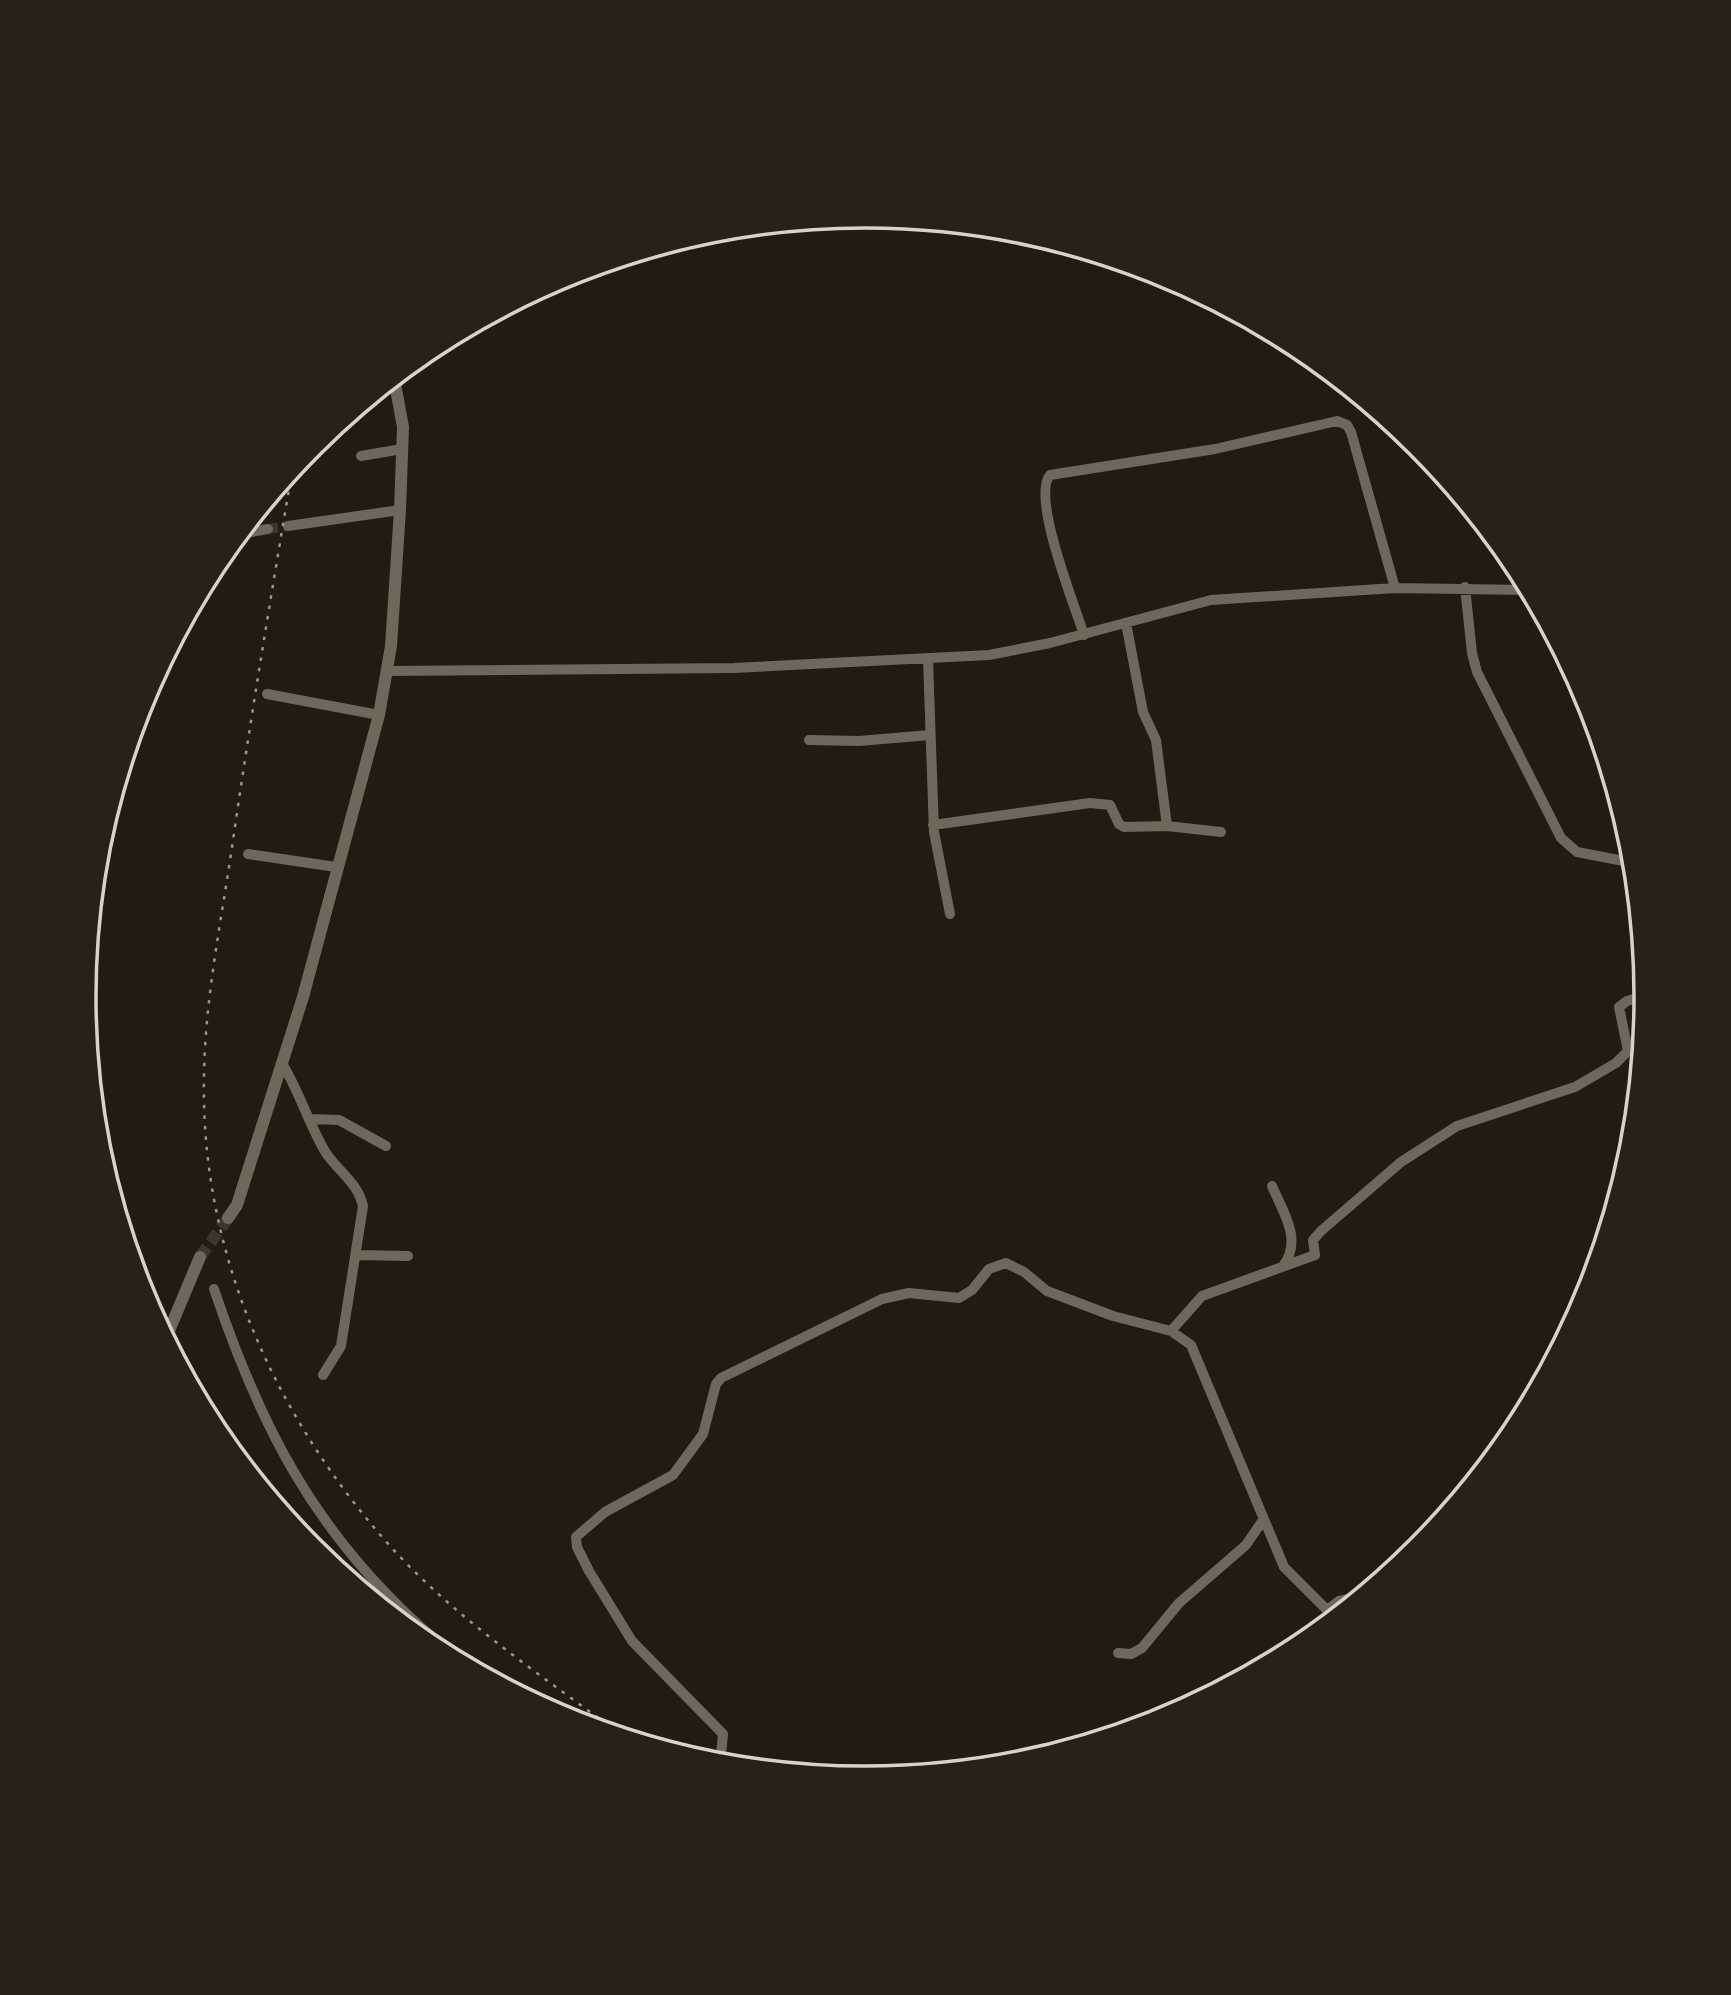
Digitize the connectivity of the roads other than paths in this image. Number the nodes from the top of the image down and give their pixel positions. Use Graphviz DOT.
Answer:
graph roads {
  1 [pos="396,388"];
  2 [pos="402,449"];
  3 [pos="361,456"];
  4 [pos="400,510"];
  5 [pos="288,526"];
  6 [pos="268,529"];
  7 [pos="253,532"];
  8 [pos="1465,587"];
  9 [pos="1395,588"];
  10 [pos="1517,589"];
  11 [pos="1126,623"];
  12 [pos="1084,635"];
  13 [pos="928,659"];
  14 [pos="386,671"];
  15 [pos="267,694"];
  16 [pos="379,715"];
  17 [pos="930,736"];
  18 [pos="809,740"];
  19 [pos="933,825"];
  20 [pos="1167,826"];
  21 [pos="1221,832"];
  22 [pos="248,854"];
  23 [pos="1622,861"];
  24 [pos="336,867"];
  25 [pos="950,914"];
  26 [pos="1635,998"];
  27 [pos="283,1065"];
  28 [pos="310,1119"];
  29 [pos="386,1146"];
  30 [pos="1272,1186"];
  31 [pos="228,1218"];
  32 [pos="357,1255"];
  33 [pos="408,1256"];
  34 [pos="200,1257"];
  35 [pos="1283,1266"];
  36 [pos="214,1289"];
  37 [pos="171,1327"];
  38 [pos="1171,1331"];
  39 [pos="323,1375"];
  40 [pos="1263,1520"];
  41 [pos="1329,1612"];
  42 [pos="418,1623"];
  43 [pos="1118,1653"];
  44 [pos="722,1753"];
  1 -- 2 [label="street"];
  2 -- 3 [label="street"];
  2 -- 4 [label="street"];
  4 -- 5 [label="street"];
  4 -- 14 [label="street"];
  6 -- 7 [label="street"];
  8 -- 9 [label="street"];
  8 -- 10 [label="street"];
  8 -- 23 [label="street"];
  9 -- 11 [label="street"];
  9 -- 12 [label="street"];
  11 -- 12 [label="street"];
  11 -- 20 [label="street"];
  12 -- 13 [label="street"];
  13 -- 14 [label="street"];
  13 -- 17 [label="street"];
  14 -- 16 [label="street"];
  15 -- 16 [label="street"];
  16 -- 24 [label="street"];
  17 -- 18 [label="street"];
  17 -- 19 [label="street"];
  19 -- 20 [label="street"];
  19 -- 25 [label="street"];
  20 -- 21 [label="street"];
  22 -- 24 [label="street"];
  24 -- 27 [label="street"];
  26 -- 35 [label="street"];
  27 -- 28 [label="street"];
  27 -- 31 [label="street"];
  28 -- 29 [label="street"];
  28 -- 32 [label="street"];
  30 -- 35 [label="street"];
  32 -- 33 [label="street"];
  32 -- 39 [label="street"];
  34 -- 37 [label="street"];
  35 -- 38 [label="street"];
  36 -- 42 [label="street"];
  38 -- 40 [label="street"];
  38 -- 44 [label="street"];
  40 -- 41 [label="street"];
  40 -- 43 [label="street"];
}
